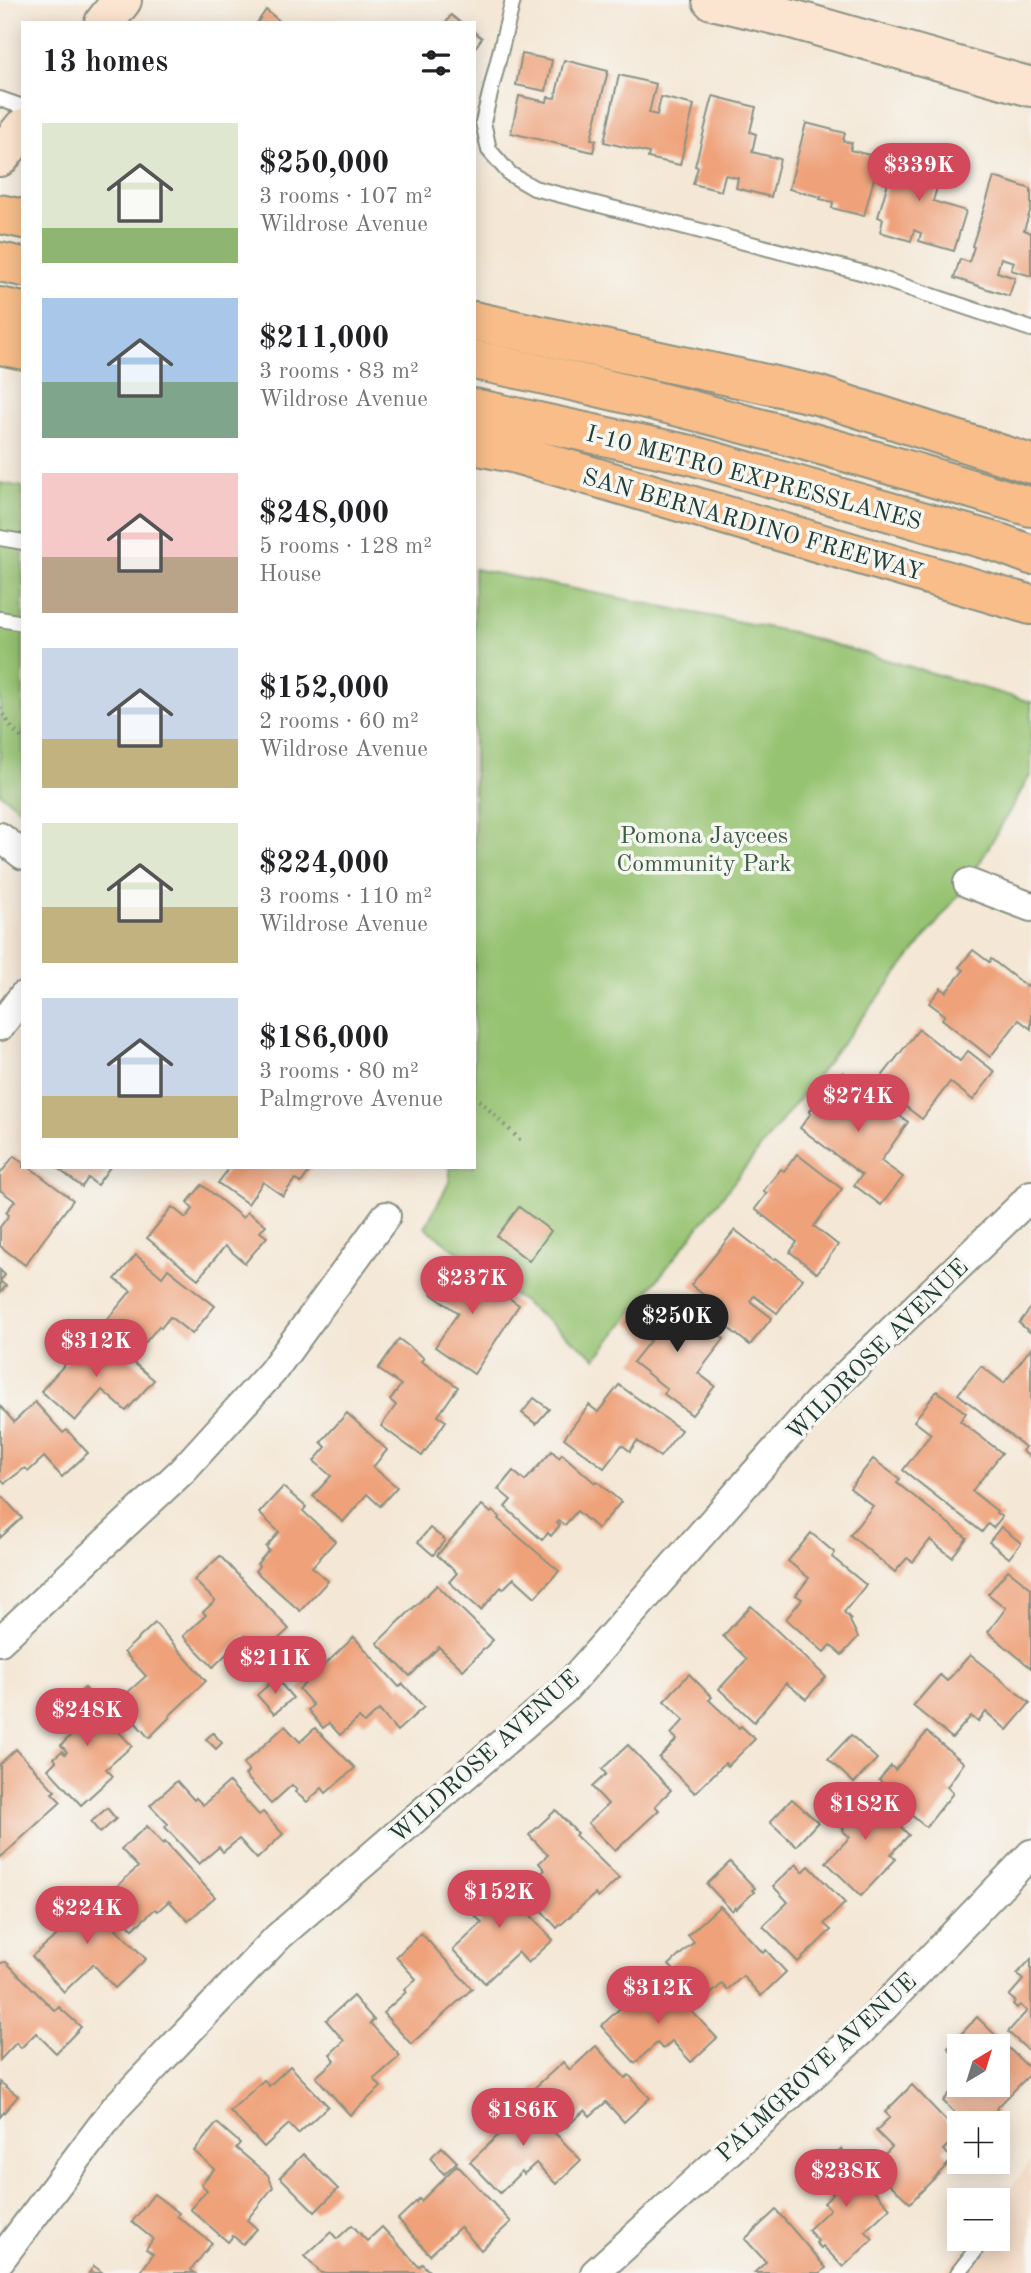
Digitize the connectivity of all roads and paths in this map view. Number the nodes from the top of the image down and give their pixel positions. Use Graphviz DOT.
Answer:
graph roads {
  1 [pos="122,0"];
  2 [pos="513,0"];
  3 [pos="712,0"];
  4 [pos="794,9"];
  5 [pos="106,21"];
  6 [pos="1031,87"];
  7 [pos="0,99"];
  8 [pos="21,106"];
  9 [pos="21,131"];
  10 [pos="0,157"];
  11 [pos="0,262"];
  12 [pos="21,267"];
  13 [pos="0,307"];
  14 [pos="21,312"];
  15 [pos="476,321"];
  16 [pos="1031,330"];
  17 [pos="0,345"];
  18 [pos="21,350"];
  19 [pos="476,360"];
  20 [pos="476,408"];
  21 [pos="476,445"];
  22 [pos="1031,464"];
  23 [pos="1031,507"];
  24 [pos="0,538"];
  25 [pos="21,541"];
  26 [pos="1031,555"];
  27 [pos="1031,606"];
  28 [pos="0,619"];
  29 [pos="21,623"];
  30 [pos="0,708"];
  31 [pos="21,737"];
  32 [pos="0,837"];
  33 [pos="21,853"];
  34 [pos="968,883"];
  35 [pos="1031,907"];
  36 [pos="21,999"];
  37 [pos="0,1026"];
  38 [pos="476,1097"];
  39 [pos="520,1140"];
  40 [pos="1031,1195"];
  41 [pos="386,1216"];
  42 [pos="0,1642"];
  43 [pos="1031,1854"];
  44 [pos="975,2251"];
  45 [pos="0,2260"];
  46 [pos="595,2273"];
  47 [pos="958,2273"];
  1 -- 5 [label="main road"];
  2 -- 16 [label="lane"];
  3 -- 4 [label="main road"];
  4 -- 6 [label="main road"];
  7 -- 8 [label="lane"];
  9 -- 10 [label="main road"];
  11 -- 12 [label="highway"];
  13 -- 14 [label="highway"];
  15 -- 22 [label="highway"];
  17 -- 18 [label="highway"];
  19 -- 23 [label="highway, I-10 METRO EXPRESSLANES"];
  20 -- 26 [label="highway, I-10 METRO EXPRESSLANES"];
  21 -- 27 [label="highway, SAN BERNARDINO FREEWAY"];
  24 -- 25 [label="lane"];
  28 -- 29 [label="lane"];
  30 -- 31 [label="path"];
  32 -- 33 [label="street"];
  34 -- 35 [label="street"];
  36 -- 37 [label="street"];
  38 -- 39 [label="path"];
  40 -- 45 [label="street, WILDROSE AVENUE"];
  41 -- 42 [label="street"];
  43 -- 46 [label="street, PALMGROVE AVENUE"];
  44 -- 47 [label="lane"];
}
